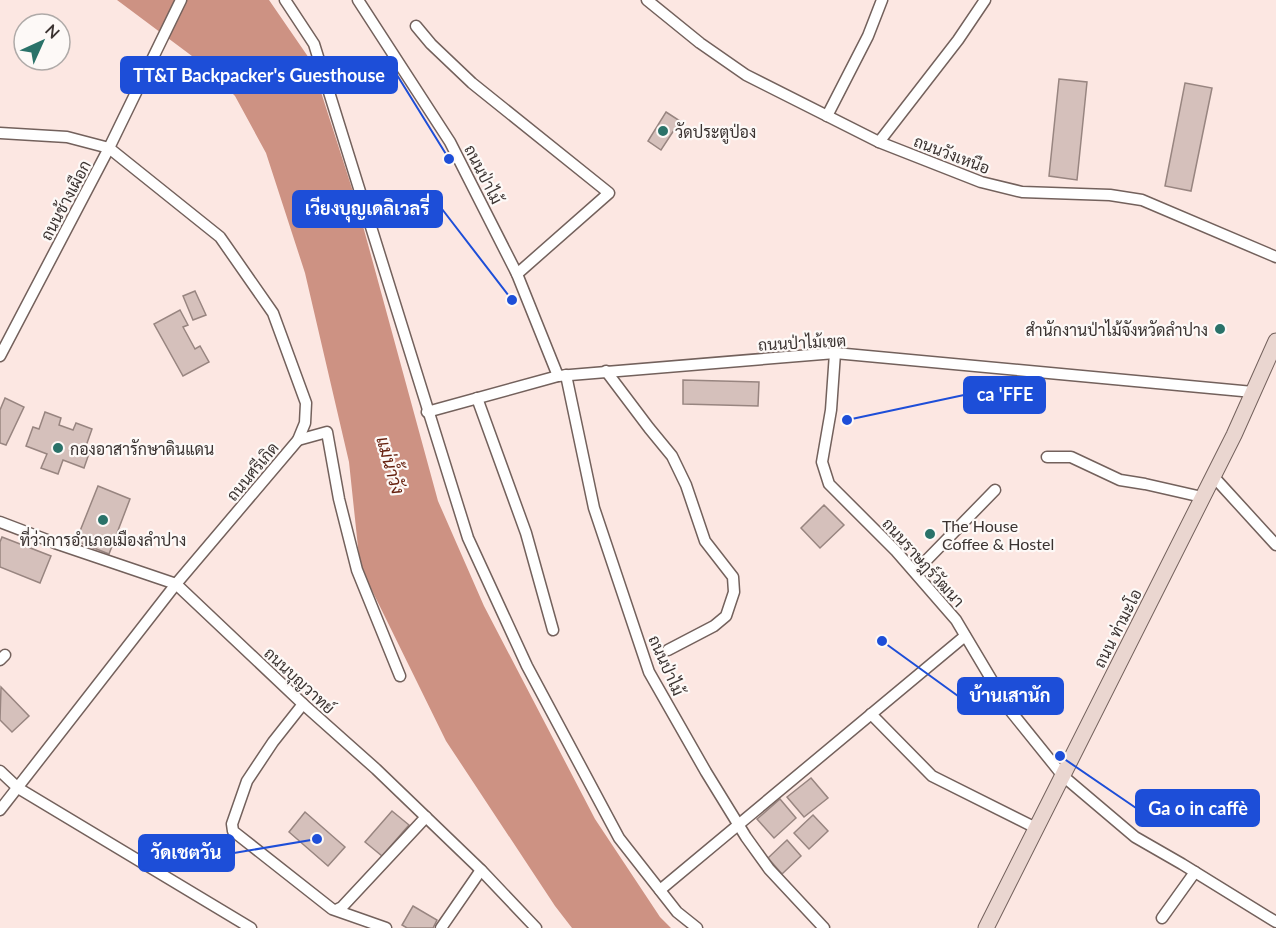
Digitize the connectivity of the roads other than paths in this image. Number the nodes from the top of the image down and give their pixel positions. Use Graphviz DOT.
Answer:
graph roads {
  1 [pos="181,0"];
  2 [pos="285,0"];
  3 [pos="358,0"];
  4 [pos="647,0"];
  5 [pos="882,0"];
  6 [pos="985,0"];
  7 [pos="416,26"];
  8 [pos="826,116"];
  9 [pos="0,133"];
  10 [pos="879,142"];
  11 [pos="109,148"];
  12 [pos="1276,257"];
  13 [pos="517,274"];
  14 [pos="1275,347"];
  15 [pos="836,353"];
  16 [pos="0,356"];
  17 [pos="606,370"];
  18 [pos="562,376"];
  19 [pos="1253,392"];
  20 [pos="477,398"];
  21 [pos="428,412"];
  22 [pos="298,440"];
  23 [pos="1047,457"];
  24 [pos="1213,476"];
  25 [pos="995,490"];
  26 [pos="1202,497"];
  27 [pos="0,522"];
  28 [pos="1276,545"];
  29 [pos="915,572"];
  30 [pos="176,584"];
  31 [pos="553,630"];
  32 [pos="965,636"];
  33 [pos="668,650"];
  34 [pos="400,676"];
  35 [pos="303,704"];
  36 [pos="871,714"];
  37 [pos="0,771"];
  38 [pos="1063,776"];
  39 [pos="18,788"];
  40 [pos="0,810"];
  41 [pos="426,817"];
  42 [pos="739,824"];
  43 [pos="1036,828"];
  44 [pos="481,870"];
  45 [pos="1195,872"];
  46 [pos="660,890"];
  47 [pos="338,909"];
  48 [pos="1162,918"];
  49 [pos="1276,922"];
  50 [pos="251,928"];
  51 [pos="386,928"];
  52 [pos="441,928"];
  53 [pos="536,928"];
  54 [pos="698,928"];
  55 [pos="824,928"];
  56 [pos="986,928"];
  1 -- 11 [label="street, ถนนช้างเผือก"];
  2 -- 21 [label="street"];
  3 -- 13 [label="street, ถนนป่าไม้"];
  4 -- 8 [label="street, ถนนวังเหนือ"];
  5 -- 8 [label="street"];
  6 -- 10 [label="street"];
  7 -- 13 [label="street"];
  8 -- 10 [label="street, ถนนวังเหนือ"];
  9 -- 11 [label="street"];
  10 -- 12 [label="street, ถนนวังเหนือ"];
  11 -- 16 [label="street, ถนนช้างเผือก"];
  11 -- 22 [label="street, ถนนศรีเกิด"];
  13 -- 18 [label="street, ถนนป่าไม้"];
  14 -- 19 [label="street, ถนน ท่ามะโอ"];
  15 -- 17 [label="street, ถนนป่าไม้เขต"];
  15 -- 19 [label="street, ถนนป่าไม้เขต"];
  15 -- 29 [label="street, ถนนราษฎร์วัฒนา"];
  17 -- 18 [label="street, ถนนป่าไม้เขต"];
  17 -- 33 [label="street"];
  18 -- 20 [label="street, ถนนป่าไม้เขต"];
  18 -- 42 [label="street, ถนนป่าไม้"];
  19 -- 24 [label="street, ถนน ท่ามะโอ"];
  20 -- 21 [label="street, ถนนป่าไม้เขต"];
  20 -- 31 [label="street"];
  21 -- 46 [label="street"];
  22 -- 30 [label="street, ถนนศรีเกิด"];
  22 -- 34 [label="street"];
  23 -- 26 [label="street"];
  24 -- 26 [label="street, ถนน ท่ามะโอ"];
  24 -- 28 [label="street"];
  25 -- 29 [label="street"];
  26 -- 38 [label="street, ถนน ท่ามะโอ"];
  27 -- 30 [label="street, ถนนบุญวาทย์"];
  29 -- 32 [label="street, ถนนราษฎร์วัฒนา"];
  30 -- 35 [label="street, ถนนบุญวาทย์"];
  30 -- 39 [label="street, ถนนศรีเกิด"];
  32 -- 36 [label="street"];
  32 -- 38 [label="street, ถนนราษฎร์วัฒนา"];
  35 -- 41 [label="street, ถนนบุญวาทย์"];
  35 -- 47 [label="street"];
  36 -- 42 [label="street"];
  36 -- 43 [label="street"];
  37 -- 39 [label="street"];
  38 -- 43 [label="street, ถนน ท่ามะโอ"];
  38 -- 45 [label="street, ถนนราษฎร์วัฒนา"];
  39 -- 40 [label="street, ถนนศรีเกิด"];
  39 -- 50 [label="street"];
  41 -- 44 [label="street, ถนนบุญวาทย์"];
  41 -- 47 [label="street"];
  42 -- 46 [label="street"];
  42 -- 55 [label="street, ถนนป่าไม้"];
  43 -- 56 [label="street, ถนน ท่ามะโอ"];
  44 -- 52 [label="street"];
  44 -- 53 [label="street, ถนนบุญวาทย์"];
  45 -- 48 [label="street"];
  45 -- 49 [label="street, ถนนราษฎร์วัฒนา"];
  46 -- 54 [label="street"];
  47 -- 51 [label="street"];
}
